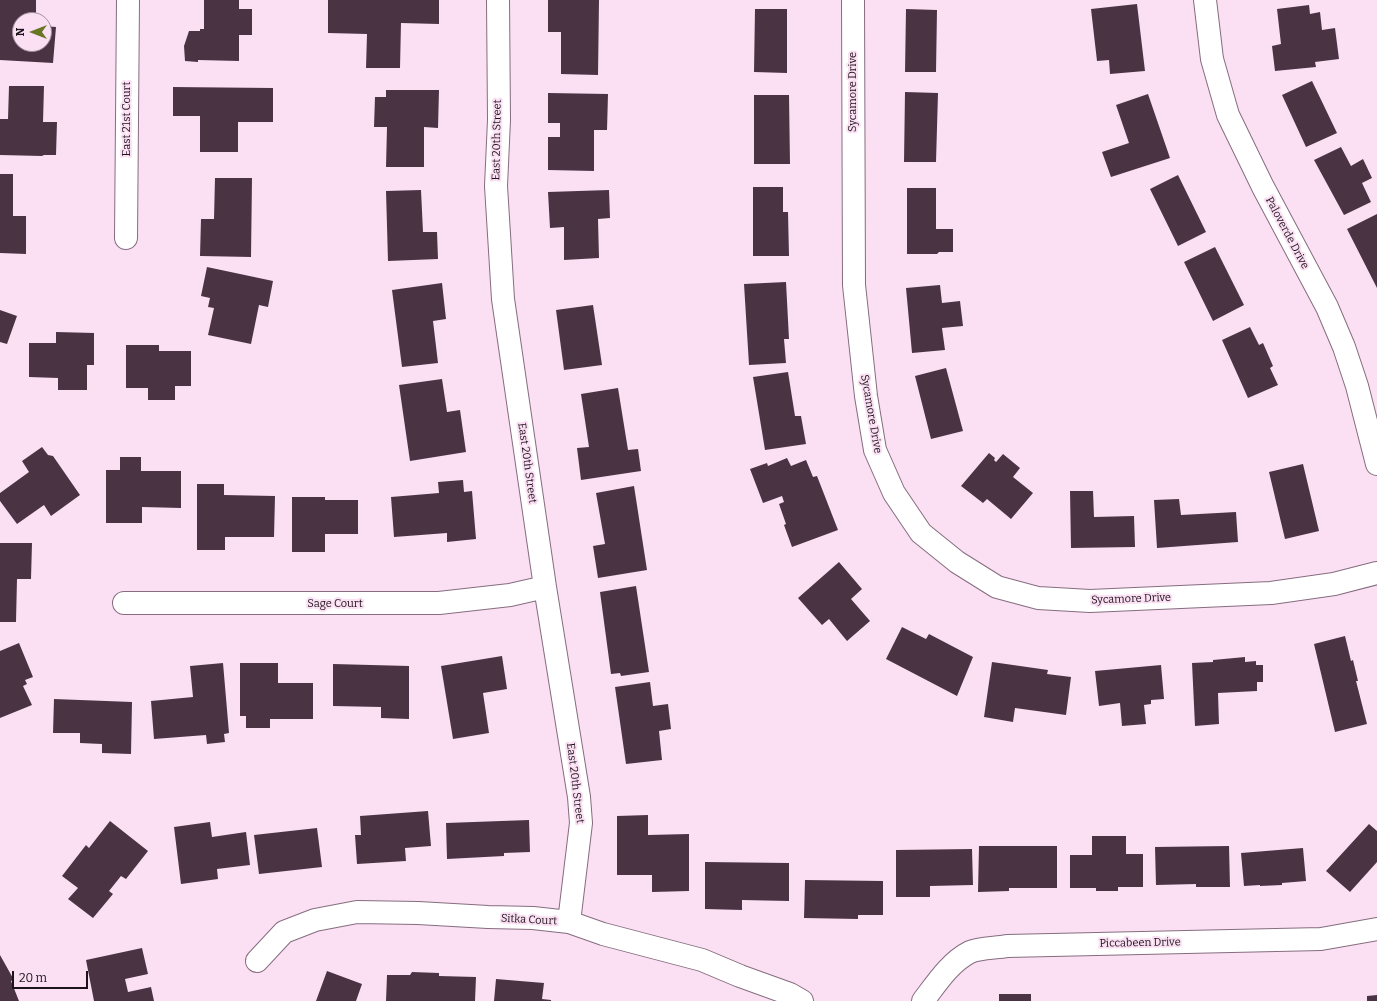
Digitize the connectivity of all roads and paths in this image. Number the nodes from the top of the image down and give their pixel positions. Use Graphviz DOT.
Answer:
graph roads {
  1 [pos="128,0"];
  2 [pos="498,0"];
  3 [pos="853,0"];
  4 [pos="1205,0"];
  5 [pos="126,238"];
  6 [pos="1377,464"];
  7 [pos="1377,573"];
  8 [pos="545,587"];
  9 [pos="124,603"];
  10 [pos="569,922"];
  11 [pos="1377,929"];
  12 [pos="257,961"];
  13 [pos="802,1001"];
  14 [pos="923,1001"];
  1 -- 5 [label="street, East 21st Court"];
  2 -- 8 [label="street, East 20th Street"];
  3 -- 7 [label="street, Sycamore Drive"];
  4 -- 6 [label="street, Paloverde Drive"];
  8 -- 9 [label="street, Sage Court"];
  8 -- 10 [label="street, East 20th Street"];
  10 -- 12 [label="street, Sitka Court"];
  10 -- 13 [label="street, Sitka Court"];
  11 -- 14 [label="street, Piccabeen Drive"];
}
